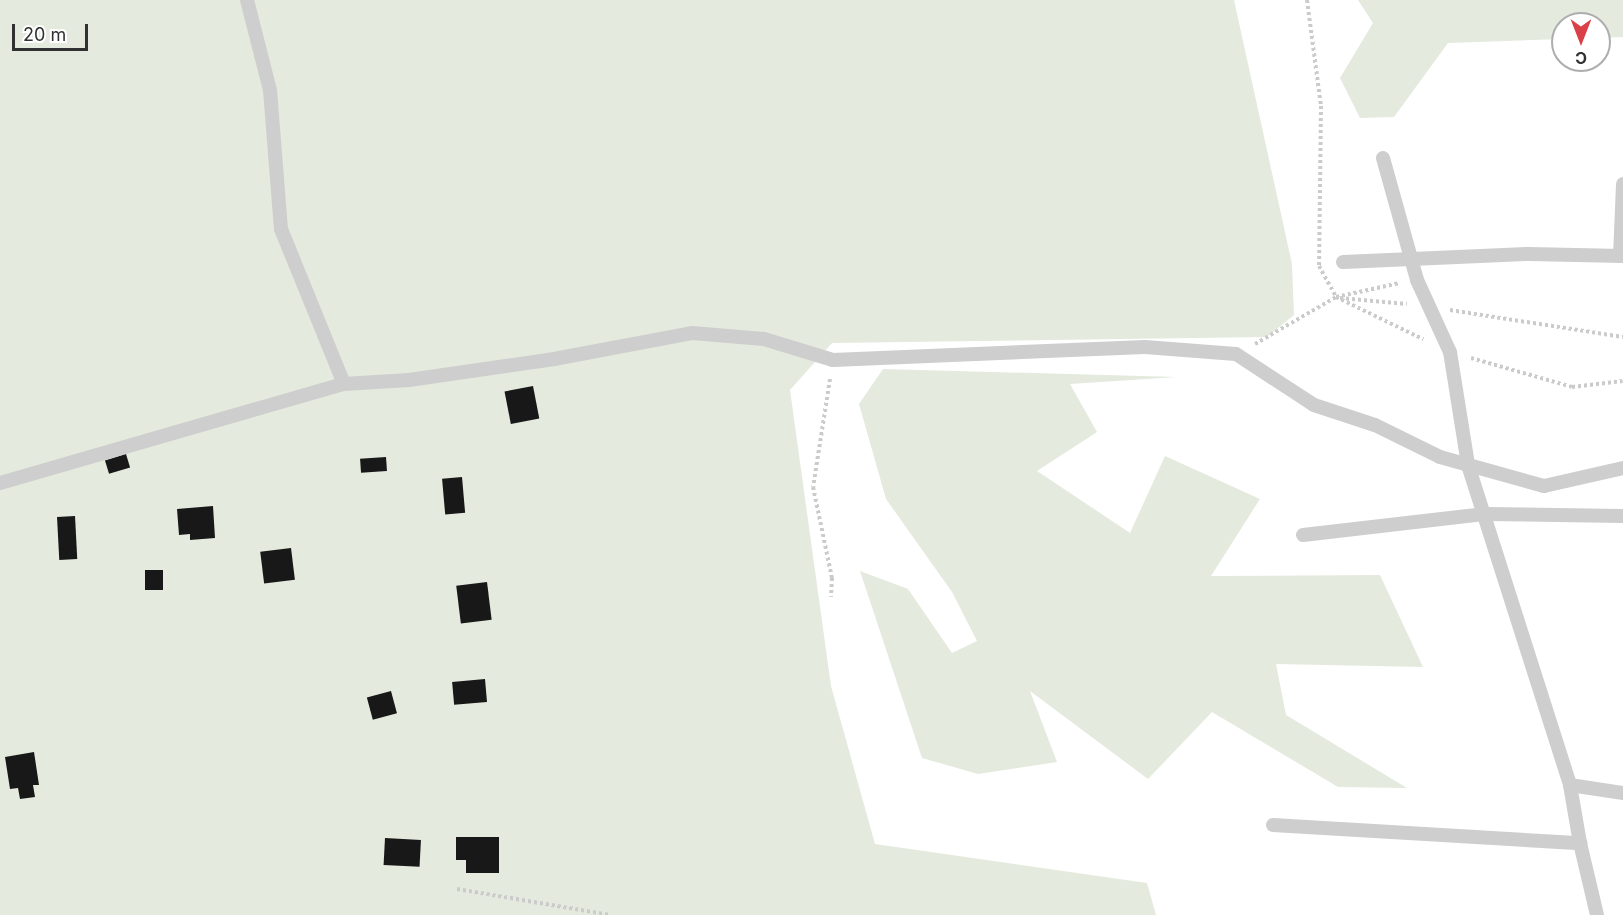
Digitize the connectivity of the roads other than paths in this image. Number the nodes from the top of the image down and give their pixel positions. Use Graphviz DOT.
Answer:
graph roads {
  1 [pos="247,0"];
  2 [pos="1383,158"];
  3 [pos="1623,184"];
  4 [pos="1622,256"];
  5 [pos="1411,260"];
  6 [pos="1343,262"];
  7 [pos="344,384"];
  8 [pos="1468,465"];
  9 [pos="1623,468"];
  10 [pos="0,483"];
  11 [pos="1484,514"];
  12 [pos="1623,516"];
  13 [pos="1303,535"];
  14 [pos="1570,785"];
  15 [pos="1623,793"];
  16 [pos="1273,825"];
  17 [pos="1580,843"];
  18 [pos="1597,915"];
  1 -- 7 [label="lane"];
  2 -- 5 [label="lane"];
  3 -- 4 [label="lane"];
  4 -- 5 [label="lane"];
  5 -- 6 [label="lane"];
  5 -- 8 [label="lane"];
  7 -- 8 [label="lane"];
  7 -- 10 [label="lane"];
  8 -- 9 [label="lane"];
  8 -- 11 [label="lane"];
  11 -- 12 [label="lane"];
  11 -- 13 [label="lane"];
  11 -- 14 [label="lane"];
  14 -- 15 [label="lane"];
  14 -- 17 [label="lane"];
  16 -- 17 [label="lane"];
  17 -- 18 [label="lane"];
}
